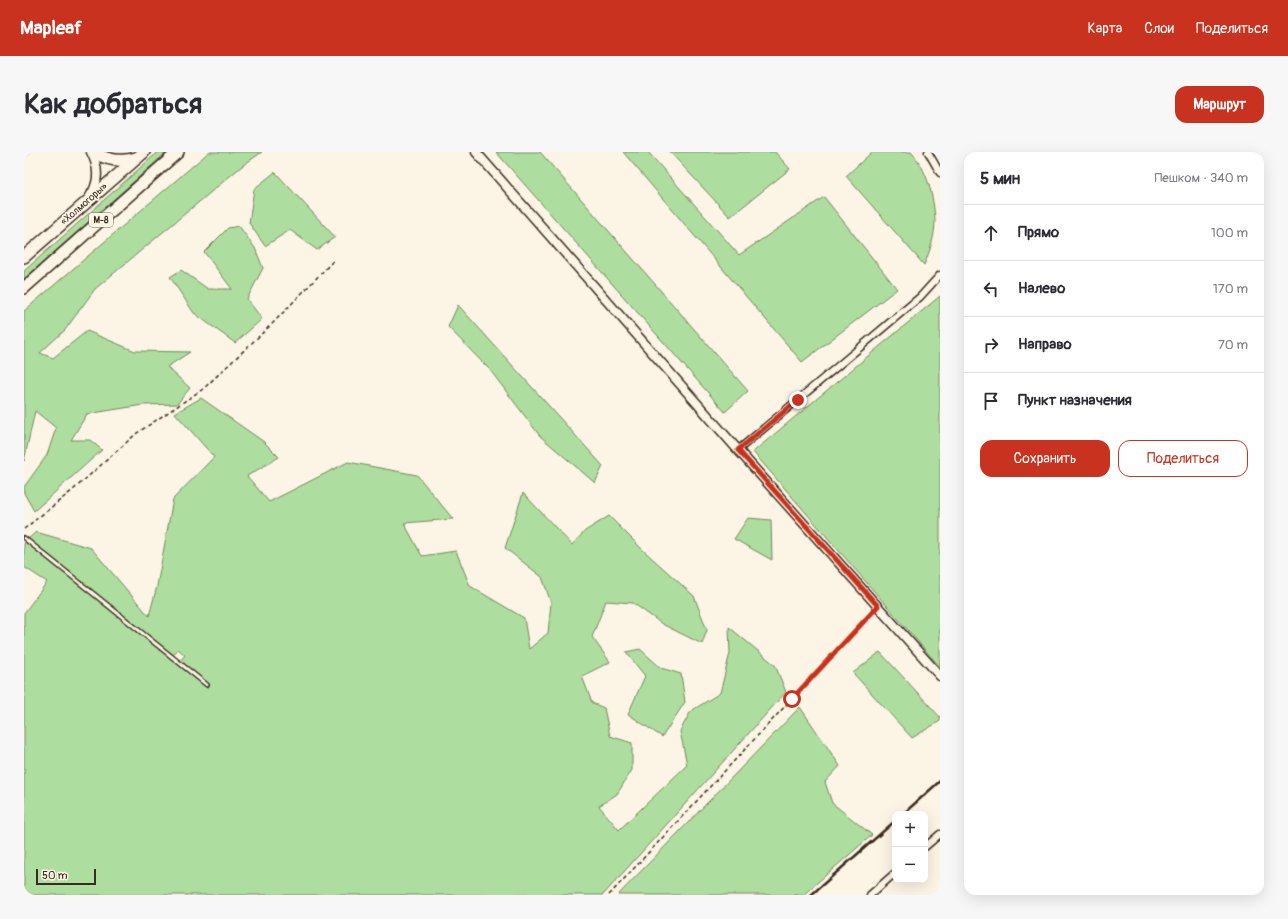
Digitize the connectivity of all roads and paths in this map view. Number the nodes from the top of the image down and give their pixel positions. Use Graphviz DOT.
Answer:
graph roads {
  1 [pos="27,152"];
  2 [pos="92,152"];
  3 [pos="178,152"];
  4 [pos="476,152"];
  5 [pos="928,152"];
  6 [pos="24,154"];
  7 [pos="141,155"];
  8 [pos="940,173"];
  9 [pos="85,203"];
  10 [pos="24,257"];
  11 [pos="334,261"];
  12 [pos="940,275"];
  13 [pos="24,288"];
  14 [pos="738,450"];
  15 [pos="24,529"];
  16 [pos="24,538"];
  17 [pos="878,606"];
  18 [pos="940,676"];
  19 [pos="207,685"];
  20 [pos="940,834"];
  21 [pos="928,844"];
  22 [pos="892,876"];
  23 [pos="609,895"];
  24 [pos="870,895"];
  1 -- 6 [label="lane"];
  2 -- 7 [label="highway"];
  2 -- 9 [label="street"];
  3 -- 13 [label="highway, М-8"];
  4 -- 14 [label="street"];
  5 -- 8 [label="street"];
  7 -- 9 [label="highway, «Холмогоры» / М-8"];
  9 -- 10 [label="highway, «Холмогоры» / М-8"];
  11 -- 15 [label="path"];
  12 -- 14 [label="street"];
  14 -- 17 [label="street"];
  16 -- 19 [label="lane"];
  17 -- 18 [label="street"];
  17 -- 23 [label="path"];
  20 -- 21 [label="street"];
  22 -- 24 [label="street"];
}
